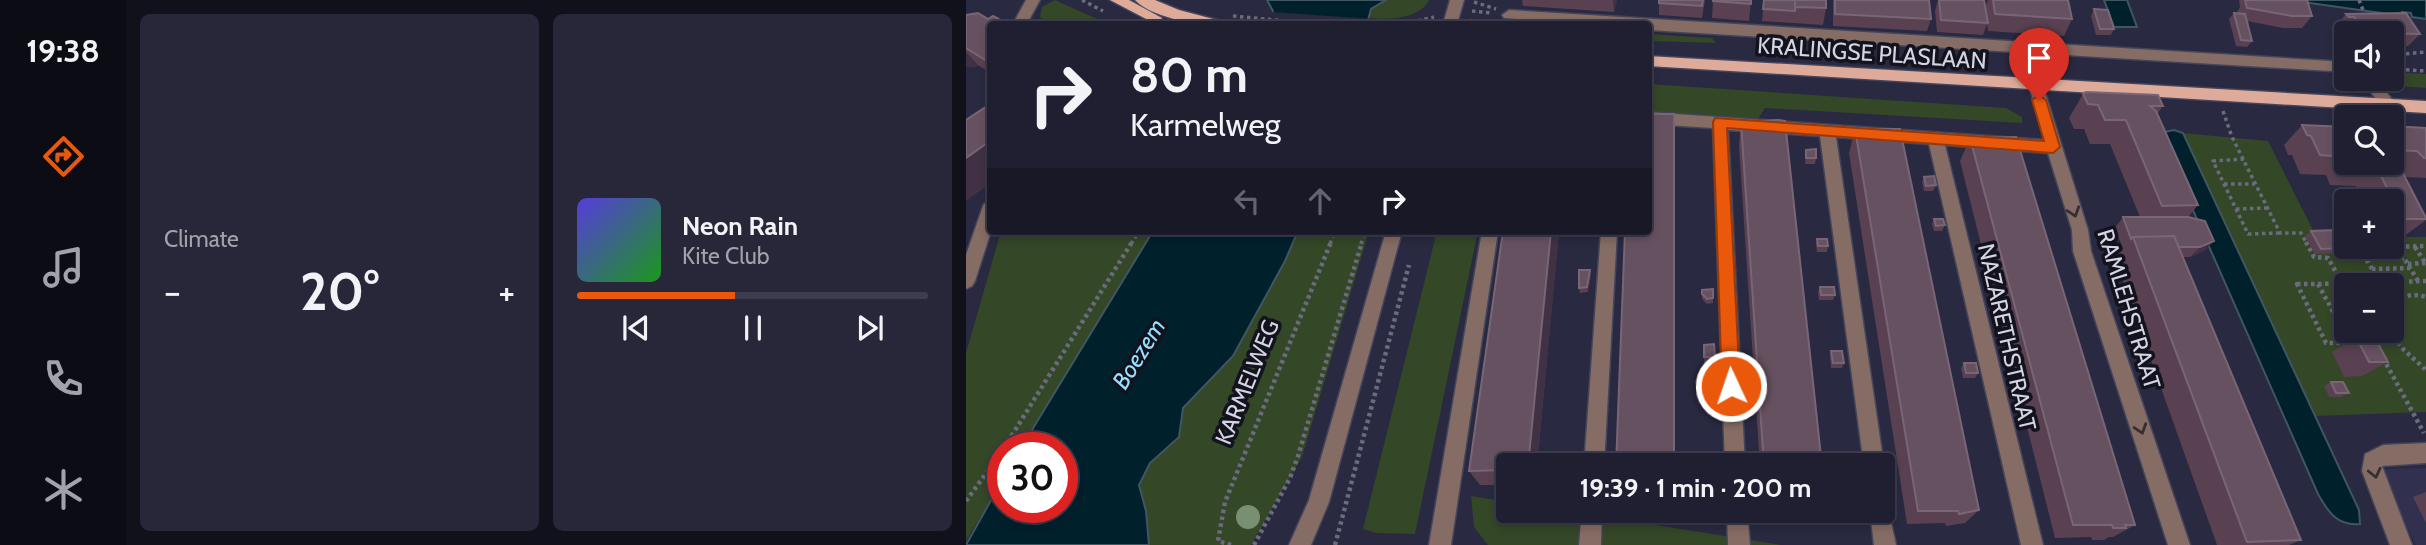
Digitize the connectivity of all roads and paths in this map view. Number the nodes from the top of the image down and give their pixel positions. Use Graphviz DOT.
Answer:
graph roads {
  1 [pos="1032,0"];
  2 [pos="1117,0"];
  3 [pos="1142,0"];
  4 [pos="1457,0"];
  5 [pos="2359,0"];
  6 [pos="2363,10"];
  7 [pos="1509,15"];
  8 [pos="1429,18"];
  9 [pos="1022,21"];
  10 [pos="1166,21"];
  11 [pos="1204,21"];
  12 [pos="1418,21"];
  13 [pos="1451,21"];
  14 [pos="1602,21"];
  15 [pos="1652,24"];
  16 [pos="2426,52"];
  17 [pos="2404,54"];
  18 [pos="1652,61"];
  19 [pos="2334,66"];
  20 [pos="2404,70"];
  21 [pos="2426,71"];
  22 [pos="2378,91"];
  23 [pos="2038,93"];
  24 [pos="2387,103"];
  25 [pos="2426,107"];
  26 [pos="2223,111"];
  27 [pos="1652,118"];
  28 [pos="1720,122"];
  29 [pos="1827,130"];
  30 [pos="1936,140"];
  31 [pos="2053,147"];
  32 [pos="2244,159"];
  33 [pos="2224,184"];
  34 [pos="2256,184"];
  35 [pos="2267,208"];
  36 [pos="2236,209"];
  37 [pos="987,218"];
  38 [pos="2280,233"];
  39 [pos="1137,235"];
  40 [pos="1333,235"];
  41 [pos="1364,235"];
  42 [pos="1393,235"];
  43 [pos="1489,235"];
  44 [pos="1609,235"];
  45 [pos="2426,246"];
  46 [pos="2404,247"];
  47 [pos="2415,247"];
  48 [pos="1410,258"];
  49 [pos="2404,258"];
  50 [pos="2367,259"];
  51 [pos="2426,264"];
  52 [pos="2409,266"];
  53 [pos="2372,269"];
  54 [pos="2336,273"];
  55 [pos="2374,273"];
  56 [pos="966,281"];
  57 [pos="2404,281"];
  58 [pos="2418,281"];
  59 [pos="2426,281"];
  60 [pos="2334,282"];
  61 [pos="2318,283"];
  62 [pos="2404,296"];
  63 [pos="2426,298"];
  64 [pos="2399,343"];
  65 [pos="2381,354"];
  66 [pos="2426,370"];
  67 [pos="1014,432"];
  68 [pos="2426,437"];
  69 [pos="1595,453"];
  70 [pos="1734,453"];
  71 [pos="1872,453"];
  72 [pos="2426,453"];
  73 [pos="987,475"];
  74 [pos="966,501"];
  75 [pos="1591,523"];
  76 [pos="1737,523"];
  77 [pos="1882,523"];
  78 [pos="1231,545"];
  79 [pos="1254,545"];
  80 [pos="1300,545"];
  81 [pos="1335,545"];
  82 [pos="1440,545"];
  83 [pos="1590,545"];
  84 [pos="1738,545"];
  85 [pos="1885,545"];
  86 [pos="2032,545"];
  87 [pos="2179,545"];
  88 [pos="2401,545"];
  1 -- 9 [label="street"];
  2 -- 10 [label="main road"];
  3 -- 11 [label="main road"];
  4 -- 13 [label="street"];
  5 -- 6 [label="path"];
  7 -- 14 [label="street, KRALINGSE PLASLAAN"];
  8 -- 12 [label="path"];
  15 -- 19 [label="street, KRALINGSE PLASLAAN"];
  16 -- 17 [label="path"];
  18 -- 23 [label="main road, KRALINGSE PLASLAAN"];
  20 -- 21 [label="path"];
  22 -- 24 [label="street"];
  23 -- 24 [label="main road, KRALINGSE PLASLAAN"];
  23 -- 31 [label="street, RAMLEHSTRAAT"];
  24 -- 25 [label="main road, KRALINGSE PLASLAAN"];
  26 -- 32 [label="path"];
  27 -- 28 [label="street"];
  28 -- 29 [label="street"];
  28 -- 70 [label="street"];
  29 -- 30 [label="street"];
  29 -- 71 [label="street"];
  30 -- 31 [label="street"];
  30 -- 86 [label="street, NAZARETHSTRAAT"];
  31 -- 87 [label="street, RAMLEHSTRAAT, one-way"];
  32 -- 33 [label="path"];
  32 -- 34 [label="path"];
  33 -- 34 [label="path"];
  33 -- 36 [label="path"];
  34 -- 35 [label="path"];
  35 -- 36 [label="path"];
  35 -- 38 [label="path"];
  36 -- 38 [label="path"];
  37 -- 56 [label="street"];
  38 -- 54 [label="path"];
  39 -- 67 [label="path"];
  40 -- 78 [label="path, KARMELWEG"];
  41 -- 79 [label="path"];
  42 -- 80 [label="street"];
  43 -- 82 [label="street"];
  44 -- 69 [label="street"];
  45 -- 47 [label="path"];
  46 -- 47 [label="path"];
  47 -- 51 [label="path"];
  48 -- 81 [label="path"];
  49 -- 52 [label="path"];
  50 -- 53 [label="path"];
  51 -- 52 [label="path"];
  52 -- 53 [label="path"];
  52 -- 58 [label="path"];
  53 -- 55 [label="path"];
  57 -- 58 [label="path"];
  58 -- 59 [label="path"];
  60 -- 61 [label="path"];
  61 -- 61 [label="path"];
  62 -- 63 [label="path"];
  64 -- 66 [label="path"];
  65 -- 68 [label="path"];
  72 -- 88 [label="street, one-way"];
  73 -- 74 [label="path"];
  75 -- 83 [label="street"];
  76 -- 84 [label="street"];
  77 -- 85 [label="street"];
}
